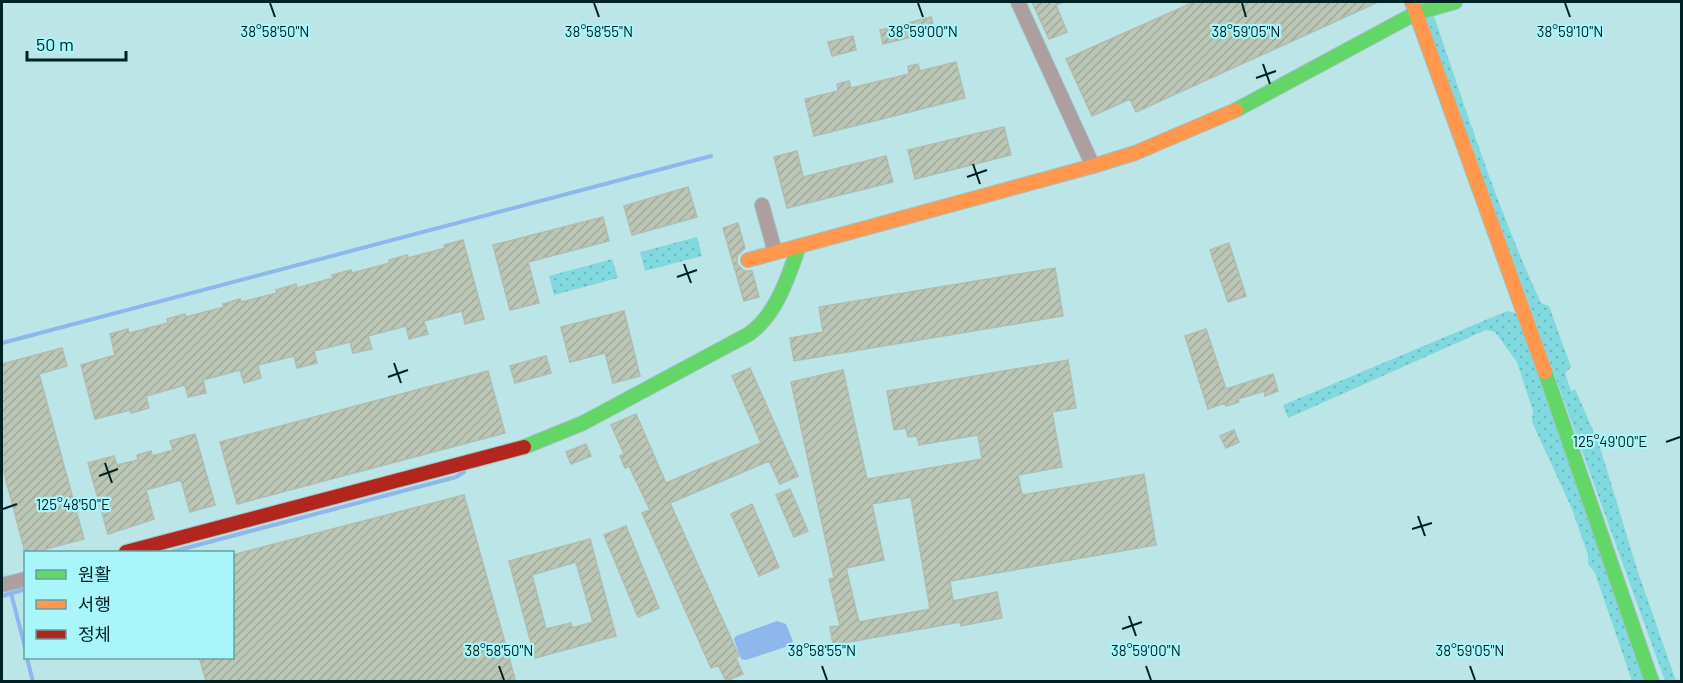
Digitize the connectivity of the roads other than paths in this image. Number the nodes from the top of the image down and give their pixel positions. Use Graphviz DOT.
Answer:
graph roads {
  1 [pos="1018,2"];
  2 [pos="1455,2"];
  3 [pos="1414,7"];
  4 [pos="1093,166"];
  5 [pos="762,205"];
  6 [pos="799,246"];
  7 [pos="775,252"];
  8 [pos="748,260"];
  9 [pos="130,551"];
  10 [pos="24,580"];
  11 [pos="2,585"];
  12 [pos="1652,681"];
  1 -- 4 [label="street"];
  2 -- 3 [label="street"];
  3 -- 4 [label="street"];
  3 -- 12 [label="street"];
  4 -- 6 [label="street"];
  5 -- 7 [label="street"];
  6 -- 7 [label="street"];
  6 -- 9 [label="street"];
  7 -- 8 [label="street"];
  10 -- 11 [label="street"];
}
